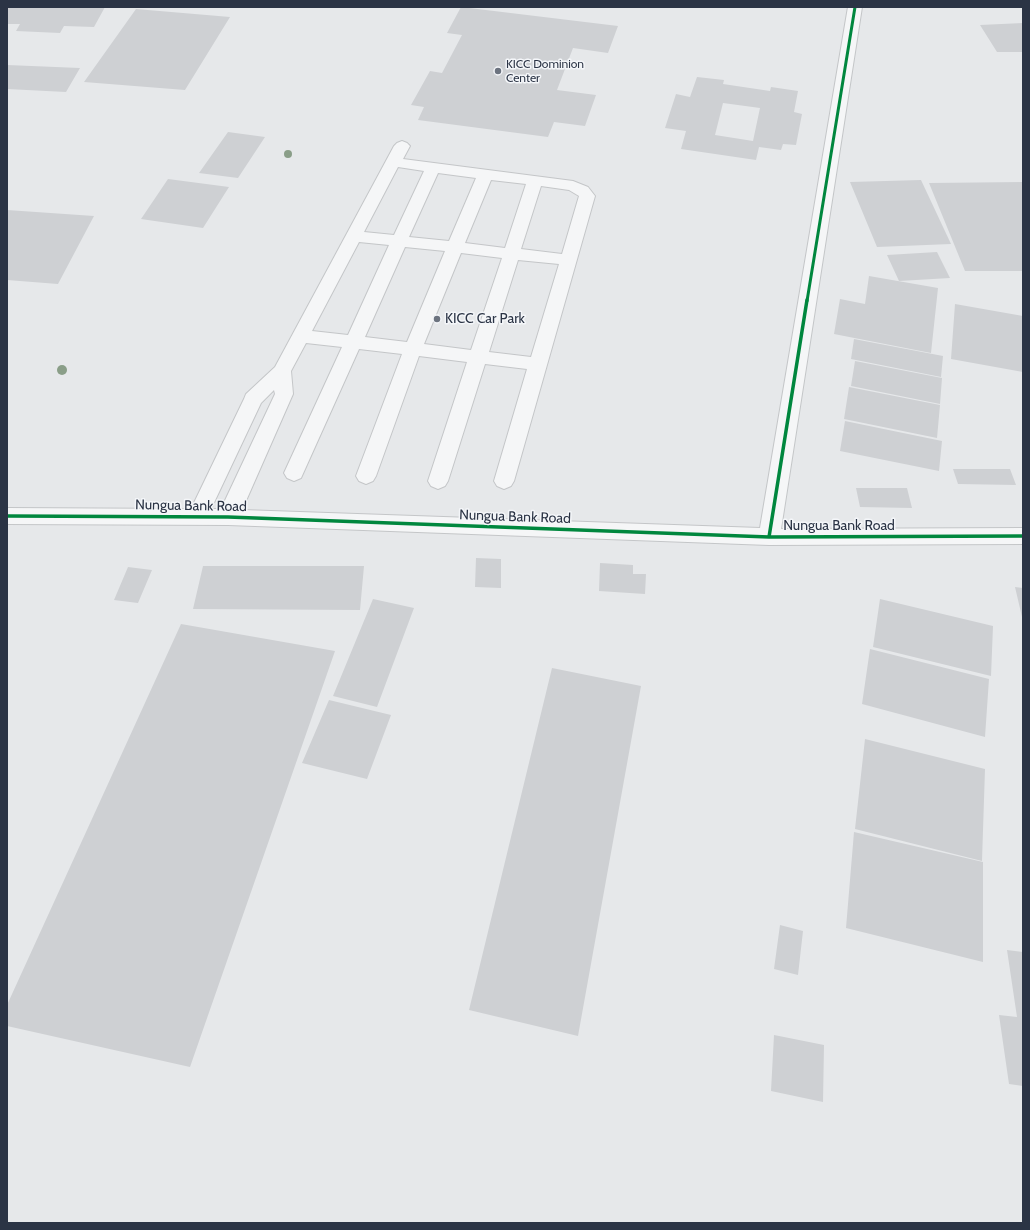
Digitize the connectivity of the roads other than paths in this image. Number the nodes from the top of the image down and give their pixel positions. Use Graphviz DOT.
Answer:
graph roads {
  1 [pos="855,7"];
  2 [pos="402,146"];
  3 [pos="394,162"];
  4 [pos="433,167"];
  5 [pos="485,174"];
  6 [pos="535,181"];
  7 [pos="354,236"];
  8 [pos="400,242"];
  9 [pos="454,248"];
  10 [pos="511,254"];
  11 [pos="568,260"];
  12 [pos="301,336"];
  13 [pos="354,342"];
  14 [pos="413,349"];
  15 [pos="477,357"];
  16 [pos="538,364"];
  17 [pos="282,371"];
  18 [pos="294,473"];
  19 [pos="366,476"];
  20 [pos="438,481"];
  21 [pos="504,481"];
  22 [pos="7,516"];
  23 [pos="196,517"];
  24 [pos="228,517"];
  25 [pos="1023,536"];
  26 [pos="769,537"];
  1 -- 26 [label="street"];
  2 -- 3 [label="street"];
  3 -- 4 [label="street"];
  3 -- 7 [label="street"];
  4 -- 5 [label="street"];
  4 -- 8 [label="street"];
  5 -- 6 [label="street"];
  5 -- 9 [label="street"];
  6 -- 10 [label="street"];
  6 -- 11 [label="street"];
  7 -- 8 [label="street"];
  7 -- 12 [label="street"];
  8 -- 9 [label="street"];
  8 -- 13 [label="street"];
  9 -- 10 [label="street"];
  9 -- 14 [label="street"];
  10 -- 11 [label="street"];
  10 -- 15 [label="street"];
  11 -- 16 [label="street"];
  12 -- 13 [label="street"];
  12 -- 17 [label="street"];
  13 -- 14 [label="street"];
  13 -- 18 [label="street"];
  14 -- 15 [label="street"];
  14 -- 19 [label="street"];
  15 -- 16 [label="street"];
  15 -- 20 [label="street"];
  16 -- 21 [label="street"];
  17 -- 23 [label="street"];
  17 -- 24 [label="street"];
  22 -- 23 [label="street, Nungua Bank Road"];
  23 -- 24 [label="street, Nungua Bank Road"];
  24 -- 26 [label="street, Nungua Bank Road"];
  25 -- 26 [label="street, Nungua Bank Road"];
}
